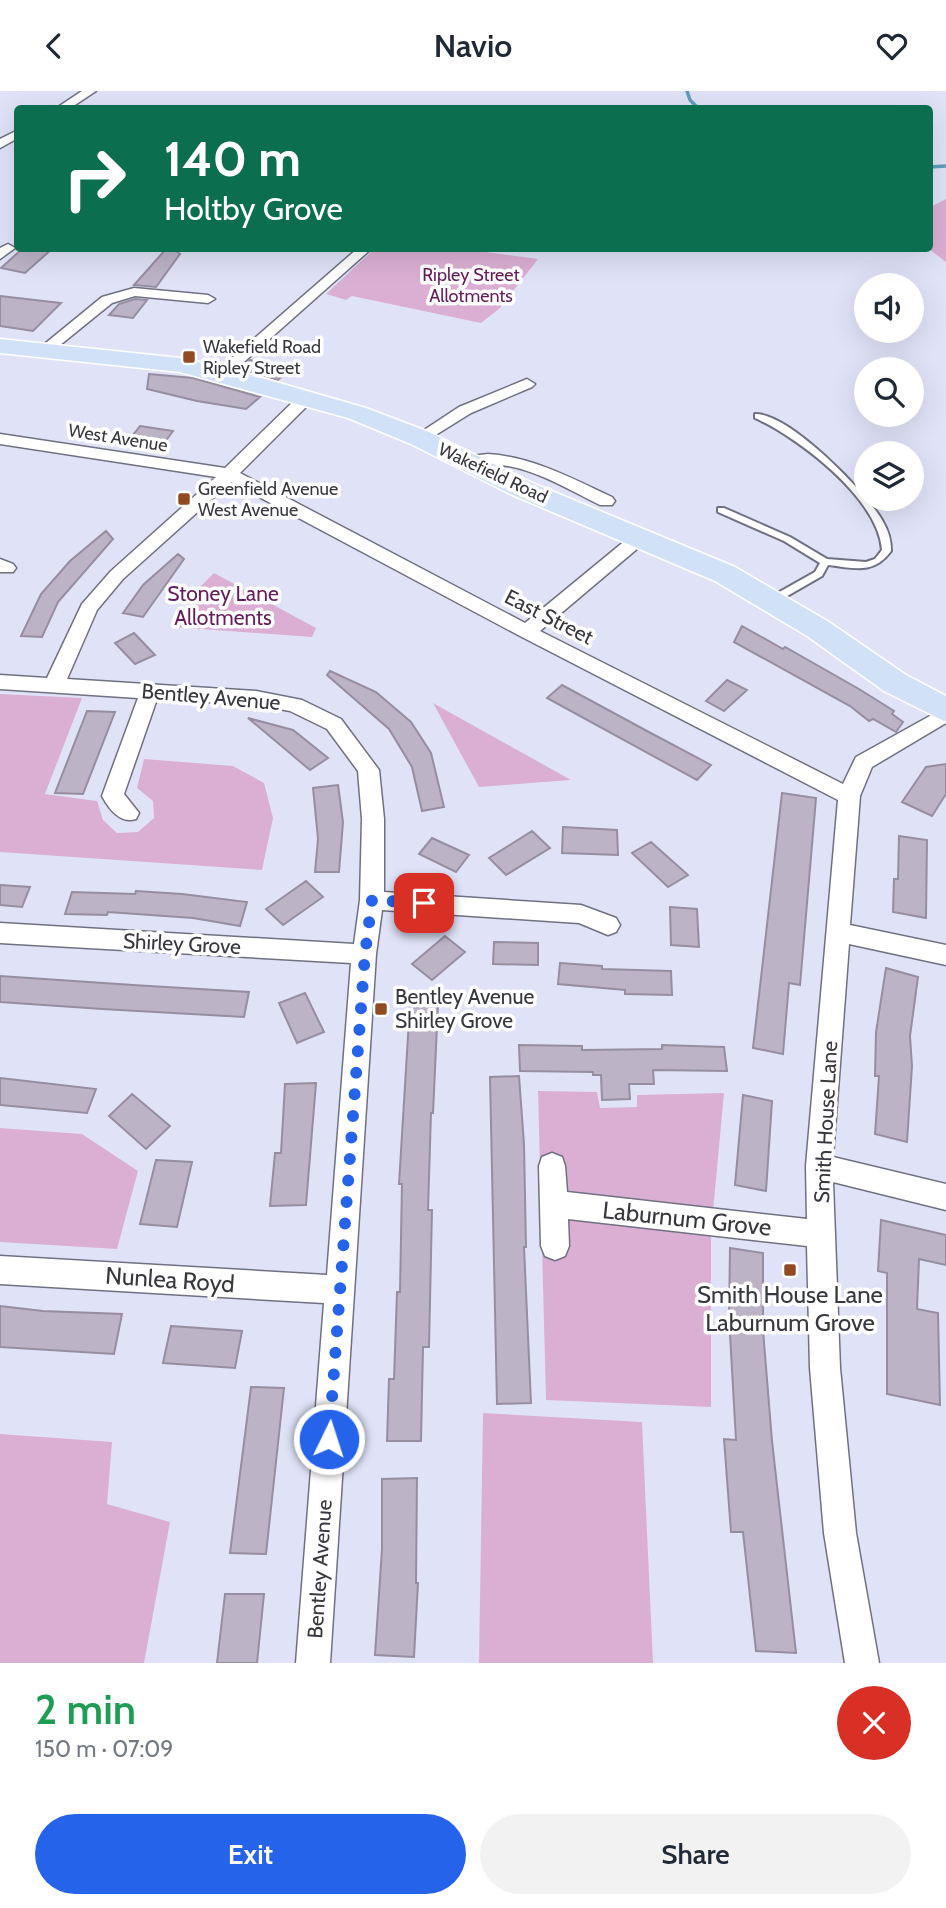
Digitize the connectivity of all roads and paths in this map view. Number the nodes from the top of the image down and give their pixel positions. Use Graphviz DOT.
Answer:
graph roads {
  1 [pos="90,91"];
  2 [pos="67,105"];
  3 [pos="361,252"];
  4 [pos="208,299"];
  5 [pos="0,346"];
  6 [pos="44,351"];
  7 [pos="222,374"];
  8 [pos="527,384"];
  9 [pos="307,397"];
  10 [pos="758,416"];
  11 [pos="420,438"];
  12 [pos="0,439"];
  13 [pos="469,461"];
  14 [pos="229,474"];
  15 [pos="606,501"];
  16 [pos="721,510"];
  17 [pos="638,538"];
  18 [pos="825,562"];
  19 [pos="771,601"];
  20 [pos="527,632"];
  21 [pos="0,682"];
  22 [pos="54,685"];
  23 [pos="150,691"];
  24 [pos="946,712"];
  25 [pos="849,796"];
  26 [pos="128,813"];
  27 [pos="372,900"];
  28 [pos="608,925"];
  29 [pos="840,932"];
  30 [pos="0,933"];
  31 [pos="365,954"];
  32 [pos="946,955"];
  33 [pos="552,1166"];
  34 [pos="819,1166"];
  35 [pos="946,1197"];
  36 [pos="552,1204"];
  37 [pos="821,1234"];
  38 [pos="555,1246"];
  39 [pos="0,1270"];
  40 [pos="340,1290"];
  41 [pos="313,1663"];
  42 [pos="862,1663"];
  1 -- 2 [label="street"];
  3 -- 7 [label="street"];
  4 -- 6 [label="street"];
  5 -- 6 [label="main road, Wakefield Road"];
  6 -- 7 [label="main road, Wakefield Road"];
  7 -- 9 [label="main road, Wakefield Road"];
  8 -- 11 [label="street"];
  9 -- 11 [label="main road, Wakefield Road"];
  9 -- 14 [label="street"];
  10 -- 18 [label="lane"];
  11 -- 13 [label="main road, Wakefield Road"];
  12 -- 14 [label="street, West Avenue"];
  13 -- 15 [label="street"];
  13 -- 17 [label="main road, Wakefield Road"];
  14 -- 20 [label="street, East Street"];
  14 -- 22 [label="street"];
  16 -- 18 [label="lane"];
  17 -- 19 [label="main road, Wakefield Road"];
  17 -- 20 [label="street"];
  18 -- 19 [label="lane"];
  19 -- 24 [label="main road, Wakefield Road"];
  20 -- 25 [label="street, East Street"];
  21 -- 22 [label="street, Bentley Avenue"];
  22 -- 23 [label="street, Bentley Avenue"];
  23 -- 26 [label="street"];
  23 -- 27 [label="street, Bentley Avenue"];
  24 -- 25 [label="street, Smith House Lane"];
  25 -- 29 [label="street, Smith House Lane"];
  27 -- 28 [label="street"];
  27 -- 31 [label="street, Bentley Avenue"];
  29 -- 32 [label="street"];
  29 -- 34 [label="street, Smith House Lane"];
  30 -- 31 [label="street, Shirley Grove"];
  31 -- 40 [label="street, Bentley Avenue"];
  33 -- 36 [label="street"];
  34 -- 35 [label="street"];
  34 -- 37 [label="street, Smith House Lane"];
  36 -- 37 [label="street, Laburnum Grove"];
  36 -- 38 [label="street"];
  37 -- 42 [label="street, Smith House Lane"];
  39 -- 40 [label="street, Nunlea Royd"];
  40 -- 41 [label="street, Bentley Avenue"];
}
